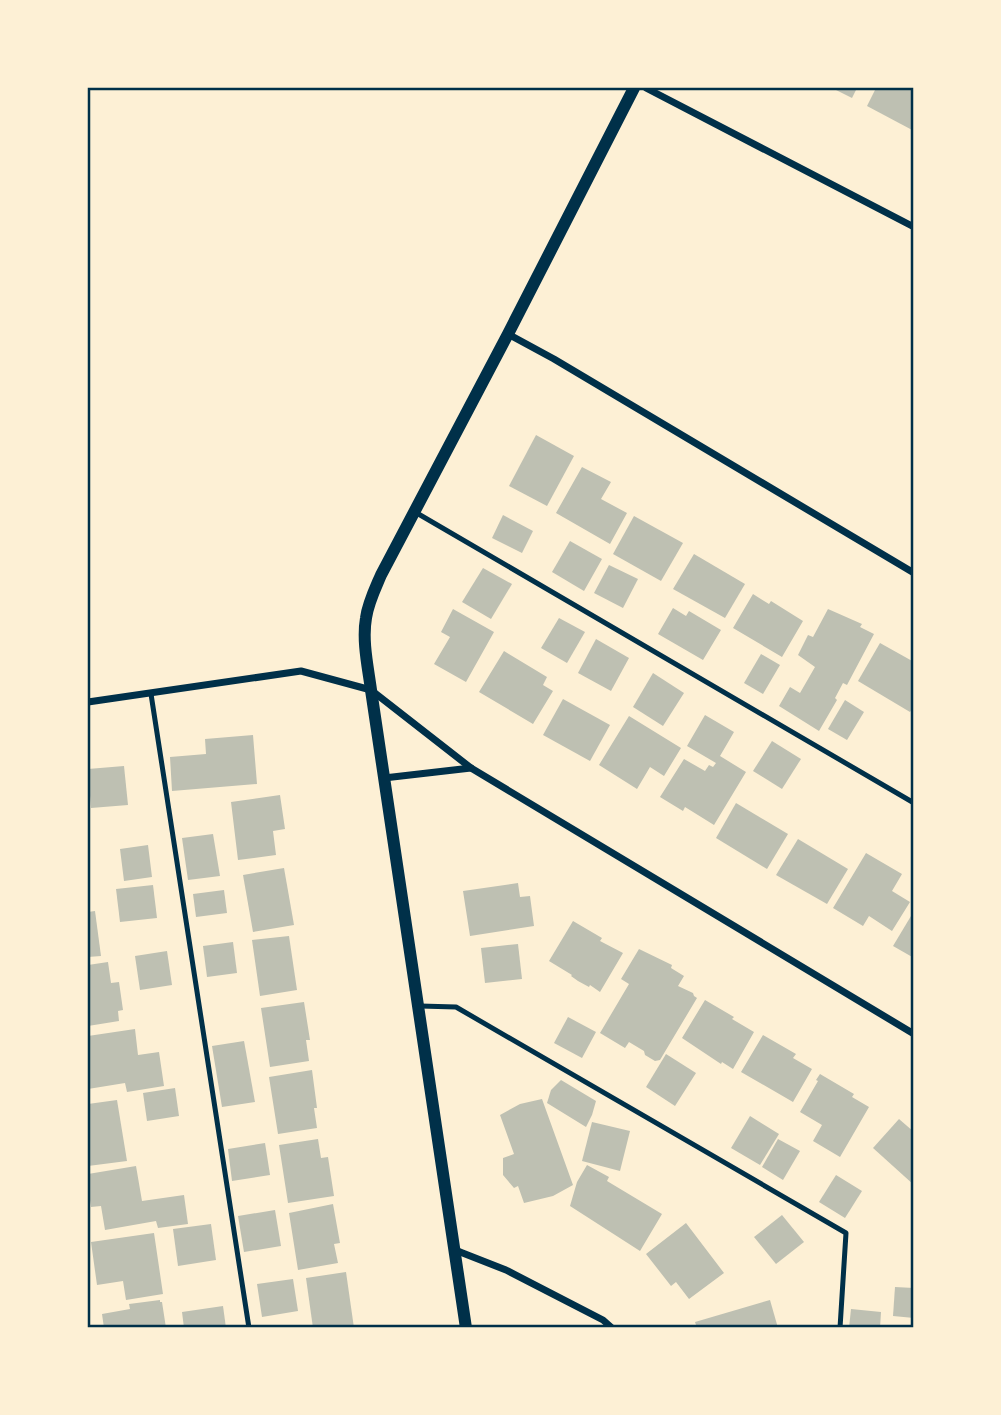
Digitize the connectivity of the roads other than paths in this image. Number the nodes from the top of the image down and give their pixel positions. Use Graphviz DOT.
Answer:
graph roads {
  1 [pos="634,88"];
  2 [pos="646,88"];
  3 [pos="914,227"];
  4 [pos="508,334"];
  5 [pos="414,511"];
  6 [pos="914,573"];
  7 [pos="371,690"];
  8 [pos="151,694"];
  9 [pos="88,702"];
  10 [pos="471,768"];
  11 [pos="384,778"];
  12 [pos="914,803"];
  13 [pos="418,1006"];
  14 [pos="914,1034"];
  15 [pos="454,1250"];
  16 [pos="249,1328"];
  17 [pos="466,1328"];
  18 [pos="612,1328"];
  19 [pos="840,1328"];
  1 -- 4 [label="street"];
  2 -- 3 [label="street"];
  4 -- 5 [label="street"];
  4 -- 6 [label="street"];
  5 -- 7 [label="street"];
  5 -- 12 [label="lane"];
  7 -- 8 [label="street"];
  7 -- 10 [label="street"];
  7 -- 11 [label="street"];
  8 -- 9 [label="street"];
  8 -- 16 [label="lane"];
  10 -- 11 [label="street"];
  10 -- 14 [label="street"];
  11 -- 13 [label="street"];
  13 -- 15 [label="street"];
  13 -- 19 [label="lane"];
  15 -- 17 [label="street"];
  15 -- 18 [label="street"];
}
